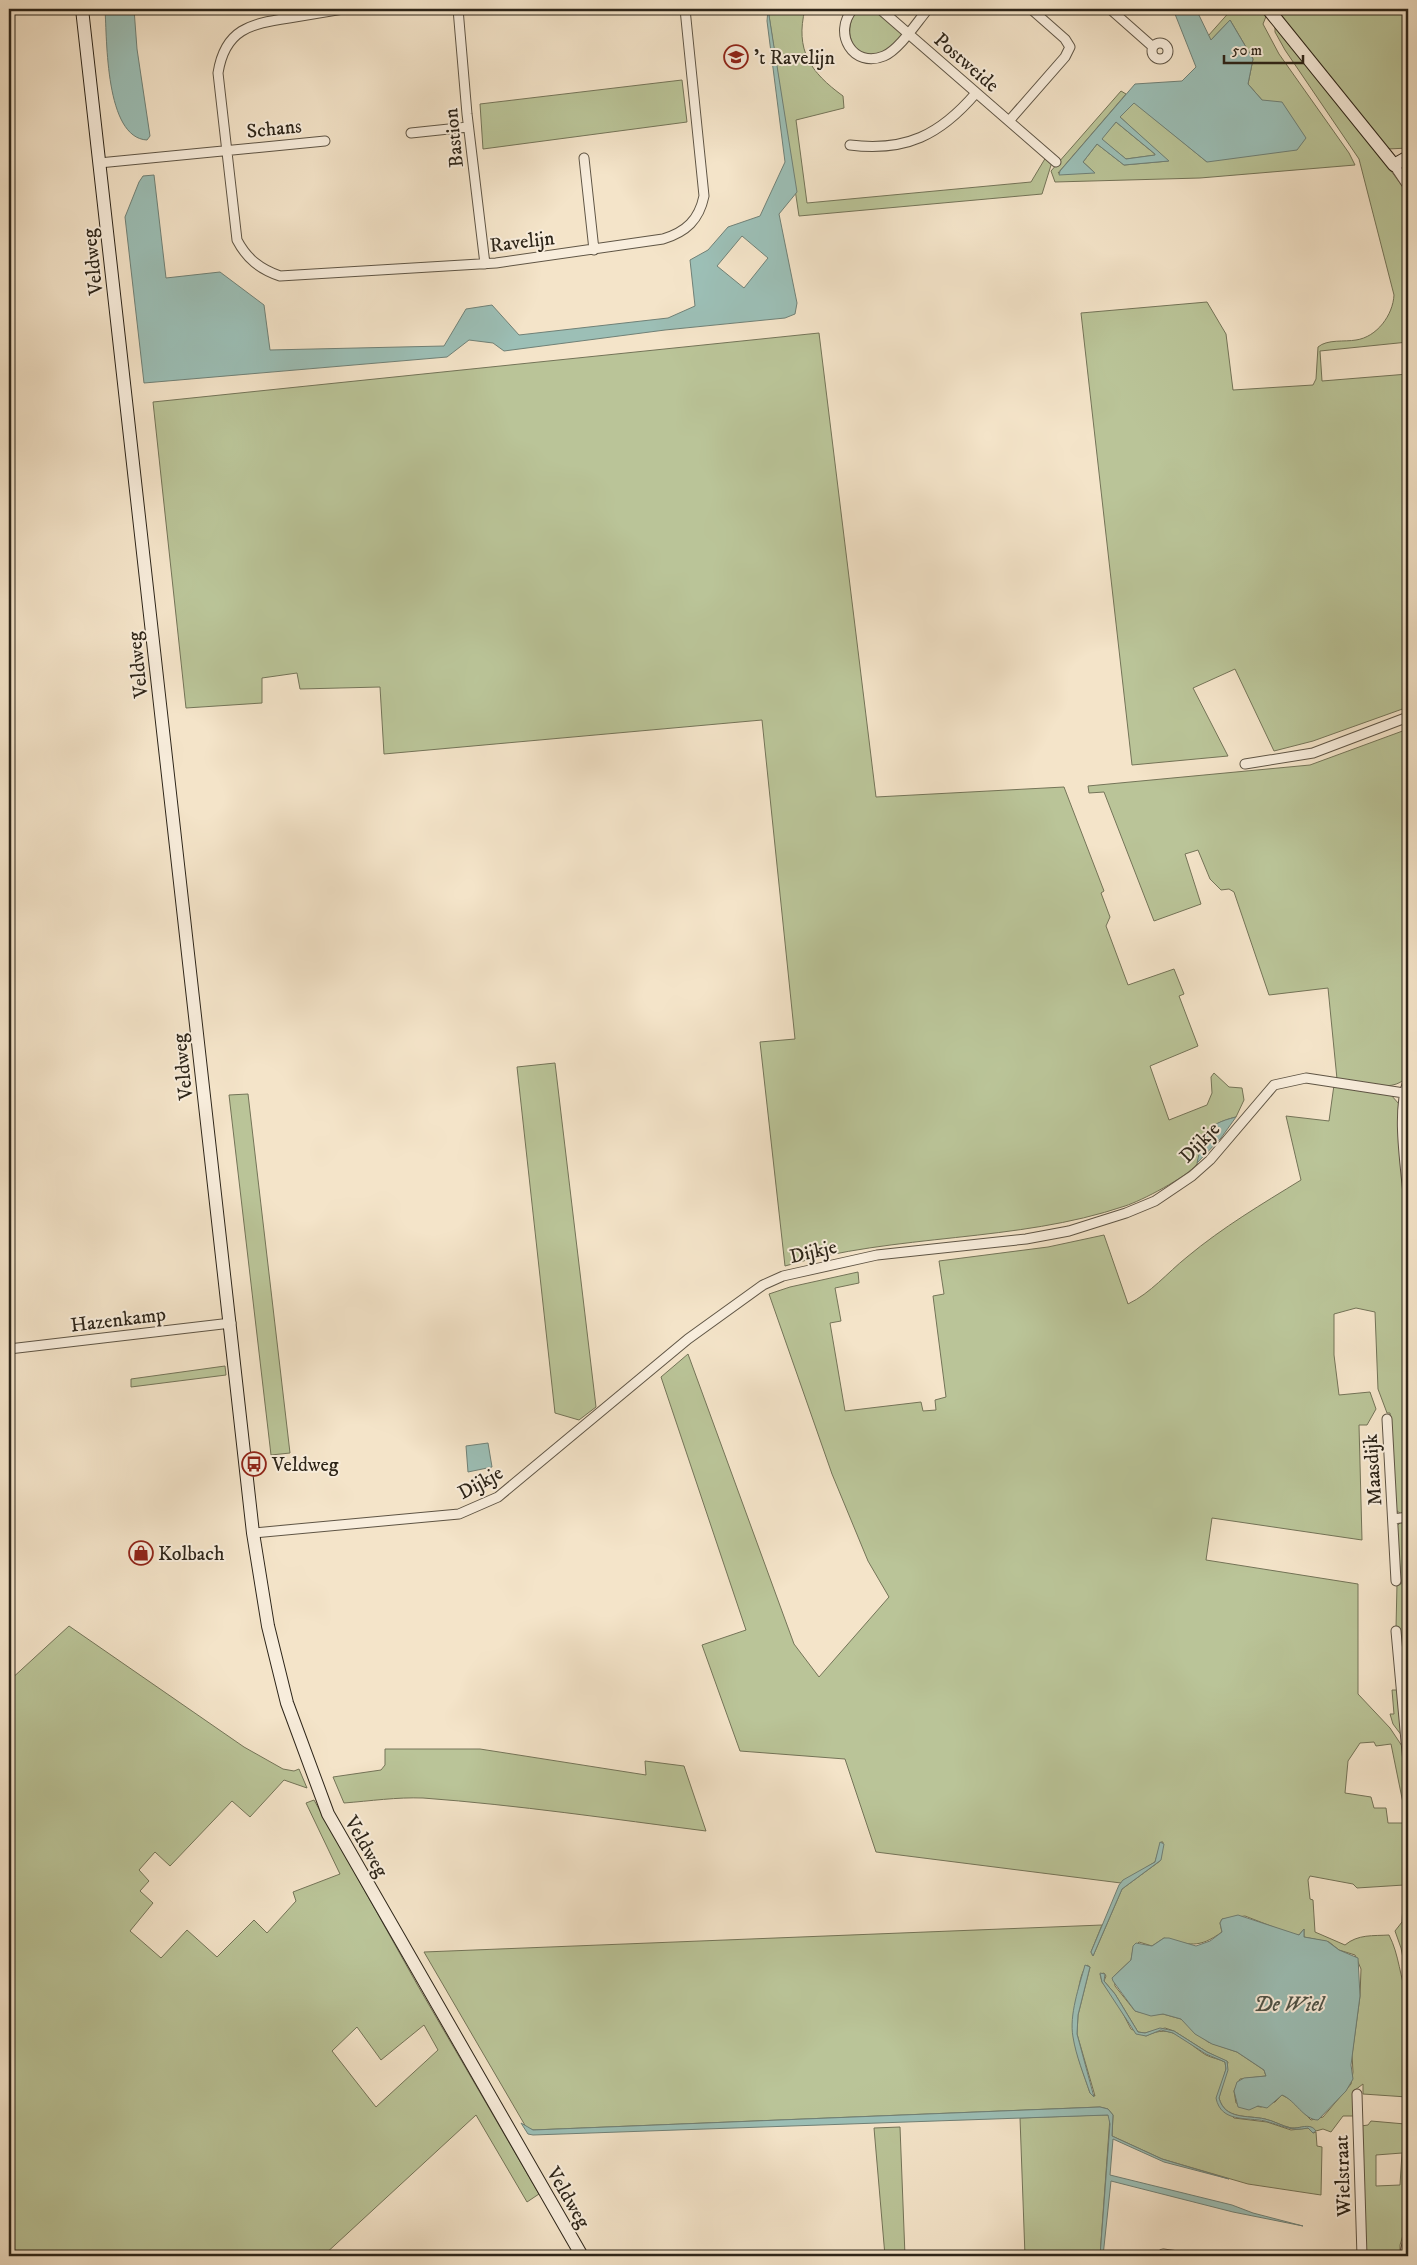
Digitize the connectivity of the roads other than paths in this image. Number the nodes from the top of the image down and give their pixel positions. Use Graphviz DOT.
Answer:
graph roads {
  1 [pos="82,9"];
  2 [pos="343,9"];
  3 [pos="458,9"];
  4 [pos="685,9"];
  5 [pos="853,9"];
  6 [pos="880,9"];
  7 [pos="928,9"];
  8 [pos="1110,9"];
  9 [pos="1268,9"];
  10 [pos="1035,10"];
  11 [pos="908,33"];
  12 [pos="1153,46"];
  13 [pos="976,93"];
  14 [pos="1009,121"];
  15 [pos="468,127"];
  16 [pos="411,132"];
  17 [pos="325,141"];
  18 [pos="850,144"];
  19 [pos="227,151"];
  20 [pos="1408,157"];
  21 [pos="584,158"];
  22 [pos="1056,162"];
  23 [pos="99,163"];
  24 [pos="1394,165"];
  25 [pos="1408,186"];
  26 [pos="594,250"];
  27 [pos="485,264"];
  28 [pos="1408,717"];
  29 [pos="1245,764"];
  30 [pos="1408,1081"];
  31 [pos="1404,1093"];
  32 [pos="1408,1194"];
  33 [pos="231,1323"];
  34 [pos="9,1349"];
  35 [pos="1386,1419"];
  36 [pos="1408,1517"];
  37 [pos="1393,1519"];
  38 [pos="253,1532"];
  39 [pos="1396,1581"];
  40 [pos="1396,1631"];
  41 [pos="1407,1732"];
  42 [pos="1408,1763"];
  43 [pos="1357,2094"];
  44 [pos="1408,2240"];
  45 [pos="582,2256"];
  46 [pos="1163,2256"];
  47 [pos="1178,2256"];
  48 [pos="1362,2256"];
  49 [pos="1404,2256"];
  1 -- 23 [label="street, Veldweg"];
  2 -- 19 [label="street, Ravelijn"];
  3 -- 15 [label="street, Bastion"];
  4 -- 26 [label="street, Ravelijn"];
  5 -- 11 [label="street"];
  6 -- 11 [label="street, Postweide"];
  7 -- 11 [label="street"];
  8 -- 12 [label="street"];
  9 -- 24 [label="street"];
  10 -- 14 [label="street"];
  11 -- 13 [label="street, Postweide"];
  13 -- 14 [label="street, Postweide"];
  13 -- 18 [label="street"];
  14 -- 22 [label="street, Postweide"];
  15 -- 16 [label="street"];
  15 -- 27 [label="street, Bastion"];
  17 -- 19 [label="street, Schans"];
  19 -- 23 [label="street"];
  19 -- 27 [label="street, Ravelijn"];
  20 -- 24 [label="street"];
  21 -- 26 [label="street"];
  23 -- 33 [label="street, Veldweg"];
  24 -- 25 [label="street"];
  26 -- 27 [label="street, Ravelijn"];
  28 -- 29 [label="street"];
  30 -- 31 [label="street"];
  31 -- 32 [label="street"];
  31 -- 38 [label="street, Dijkje"];
  33 -- 34 [label="street, Hazenkamp"];
  33 -- 38 [label="street, Veldweg"];
  35 -- 37 [label="street, Maasdijk"];
  36 -- 37 [label="street, Maasdijk"];
  37 -- 39 [label="street, Maasdijk"];
  38 -- 45 [label="street, Veldweg"];
  40 -- 41 [label="street"];
  41 -- 42 [label="street"];
  43 -- 48 [label="street, Wielstraat"];
  44 -- 49 [label="street"];
  46 -- 47 [label="street"];
}
